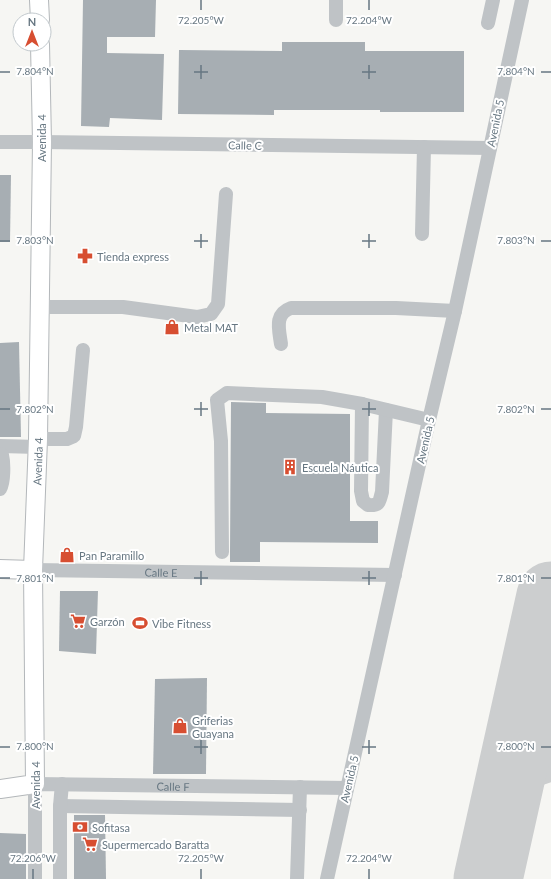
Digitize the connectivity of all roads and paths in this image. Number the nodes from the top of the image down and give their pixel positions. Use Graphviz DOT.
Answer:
graph roads {
  1 [pos="40,0"];
  2 [pos="336,0"];
  3 [pos="493,0"];
  4 [pos="522,0"];
  5 [pos="40,12"];
  6 [pos="336,20"];
  7 [pos="488,23"];
  8 [pos="40,52"];
  9 [pos="0,142"];
  10 [pos="42,142"];
  11 [pos="424,147"];
  12 [pos="490,148"];
  13 [pos="226,194"];
  14 [pos="422,234"];
  15 [pos="39,307"];
  16 [pos="455,312"];
  17 [pos="281,344"];
  18 [pos="83,350"];
  19 [pos="362,404"];
  20 [pos="386,410"];
  21 [pos="429,420"];
  22 [pos="38,443"];
  23 [pos="0,446"];
  24 [pos="0,454"];
  25 [pos="0,490"];
  26 [pos="222,552"];
  27 [pos="0,570"];
  28 [pos="33,570"];
  29 [pos="395,575"];
  30 [pos="35,784"];
  31 [pos="62,784"];
  32 [pos="300,787"];
  33 [pos="347,788"];
  34 [pos="0,789"];
  35 [pos="60,806"];
  36 [pos="300,810"];
  37 [pos="35,879"];
  38 [pos="60,879"];
  39 [pos="297,879"];
  40 [pos="327,879"];
  1 -- 5 [label="main road"];
  2 -- 6 [label="street"];
  3 -- 7 [label="street"];
  4 -- 12 [label="street, Avenida 5"];
  8 -- 10 [label="main road, Avenida 4"];
  9 -- 10 [label="street, Calle C"];
  10 -- 11 [label="street, Calle C"];
  10 -- 15 [label="main road, Avenida 4"];
  11 -- 12 [label="street, Calle C"];
  11 -- 14 [label="street"];
  12 -- 16 [label="street, Avenida 5"];
  13 -- 15 [label="street"];
  15 -- 22 [label="main road, Avenida 4"];
  16 -- 17 [label="street"];
  16 -- 21 [label="street, Avenida 5"];
  18 -- 22 [label="street"];
  19 -- 20 [label="street"];
  19 -- 20 [label="street"];
  19 -- 26 [label="street"];
  20 -- 21 [label="street"];
  21 -- 29 [label="street, Avenida 5"];
  22 -- 23 [label="street"];
  22 -- 28 [label="main road, Avenida 4"];
  24 -- 25 [label="street"];
  27 -- 28 [label="main road, Calle E"];
  28 -- 29 [label="street, Calle E"];
  28 -- 30 [label="main road, Avenida 4"];
  29 -- 33 [label="street, Avenida 5"];
  30 -- 31 [label="street, Calle F"];
  30 -- 34 [label="main road, Calle F"];
  30 -- 37 [label="street, Avenida 4"];
  31 -- 32 [label="street, Calle F"];
  31 -- 35 [label="street"];
  32 -- 33 [label="street, Calle F"];
  32 -- 36 [label="street"];
  33 -- 40 [label="street, Avenida 5"];
  35 -- 36 [label="street"];
  35 -- 38 [label="street"];
  36 -- 39 [label="street"];
}
